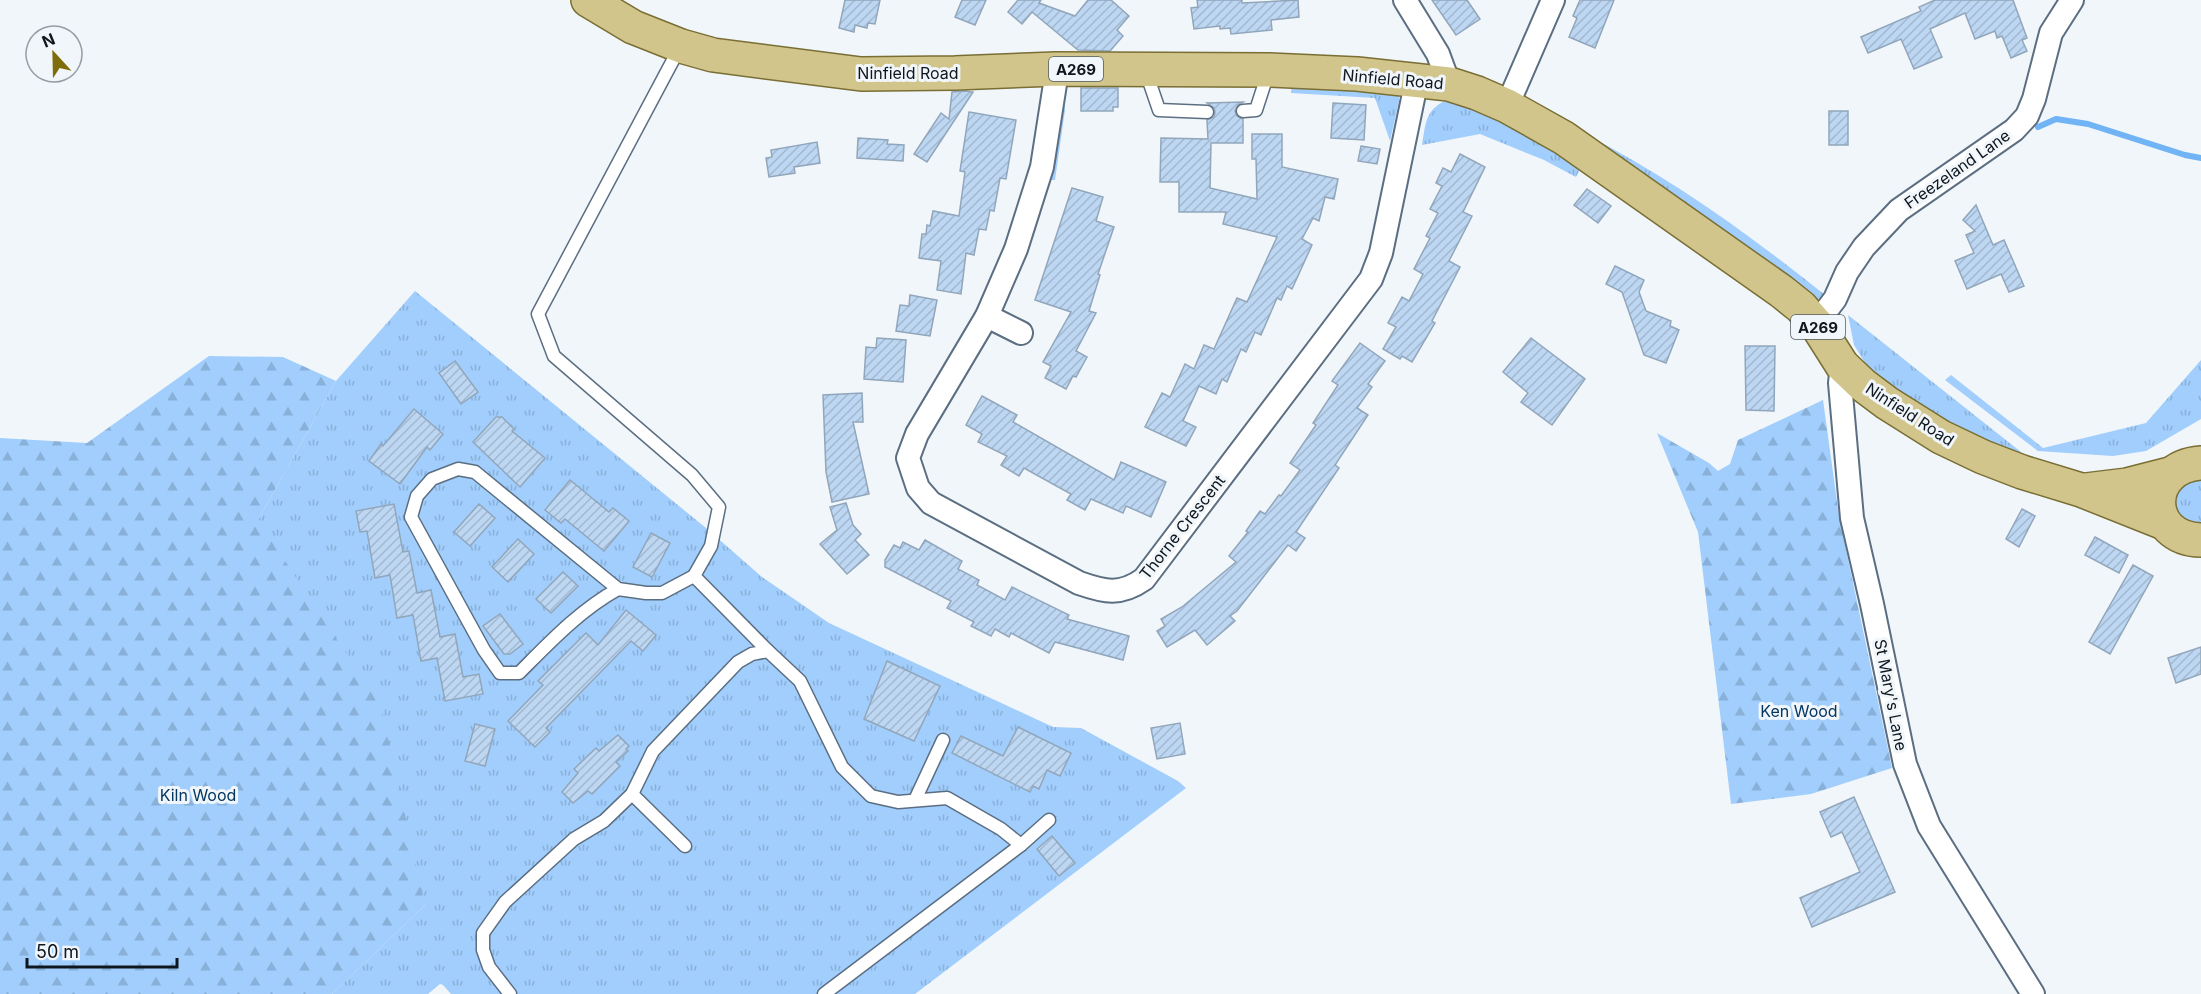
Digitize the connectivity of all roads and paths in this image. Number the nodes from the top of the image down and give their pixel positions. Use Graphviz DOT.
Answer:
graph roads {
  1 [pos="588,0"];
  2 [pos="1405,0"];
  3 [pos="1553,0"];
  4 [pos="2072,0"];
  5 [pos="681,46"];
  6 [pos="1145,69"];
  7 [pos="1269,70"];
  8 [pos="1417,80"];
  9 [pos="1055,84"];
  10 [pos="1449,84"];
  11 [pos="1507,106"];
  12 [pos="1243,111"];
  13 [pos="1207,112"];
  14 [pos="987,316"];
  15 [pos="1816,324"];
  16 [pos="1021,333"];
  17 [pos="1842,365"];
  18 [pos="2190,464"];
  19 [pos="2081,490"];
  20 [pos="2189,537"];
  21 [pos="694,576"];
  22 [pos="618,589"];
  23 [pos="768,651"];
  24 [pos="943,740"];
  25 [pos="632,794"];
  26 [pos="915,800"];
  27 [pos="1049,820"];
  28 [pos="1021,845"];
  29 [pos="685,846"];
  30 [pos="510,994"];
  31 [pos="825,994"];
  32 [pos="2033,994"];
  1 -- 5 [label="main road, Ninfield Road / A269"];
  2 -- 10 [label="street"];
  3 -- 11 [label="street"];
  4 -- 15 [label="street, Freezeland Lane"];
  5 -- 6 [label="main road, Ninfield Road / A269"];
  5 -- 21 [label="lane"];
  6 -- 7 [label="main road, Ninfield Road / A269"];
  6 -- 13 [label="lane"];
  7 -- 8 [label="main road, Ninfield Road / A269"];
  7 -- 12 [label="lane"];
  8 -- 10 [label="main road, Ninfield Road / A269"];
  8 -- 14 [label="street, Thorne Crescent"];
  9 -- 14 [label="street, Thorne Crescent"];
  10 -- 11 [label="main road, Ninfield Road / A269"];
  11 -- 15 [label="main road, Ninfield Road / A269"];
  14 -- 16 [label="street"];
  15 -- 17 [label="main road, Ninfield Road / A269"];
  17 -- 19 [label="main road, Ninfield Road / A269"];
  17 -- 32 [label="street, St Mary's Lane"];
  18 -- 19 [label="main road, Ninfield Road / A269"];
  18 -- 20 [label="main road"];
  19 -- 20 [label="main road, Ninfield Road / A269"];
  21 -- 22 [label="lane"];
  21 -- 23 [label="lane"];
  22 -- 22 [label="lane"];
  23 -- 25 [label="lane"];
  23 -- 26 [label="lane"];
  24 -- 26 [label="lane"];
  25 -- 29 [label="lane"];
  25 -- 30 [label="lane"];
  26 -- 28 [label="lane"];
  27 -- 28 [label="lane"];
  28 -- 31 [label="lane"];
}
